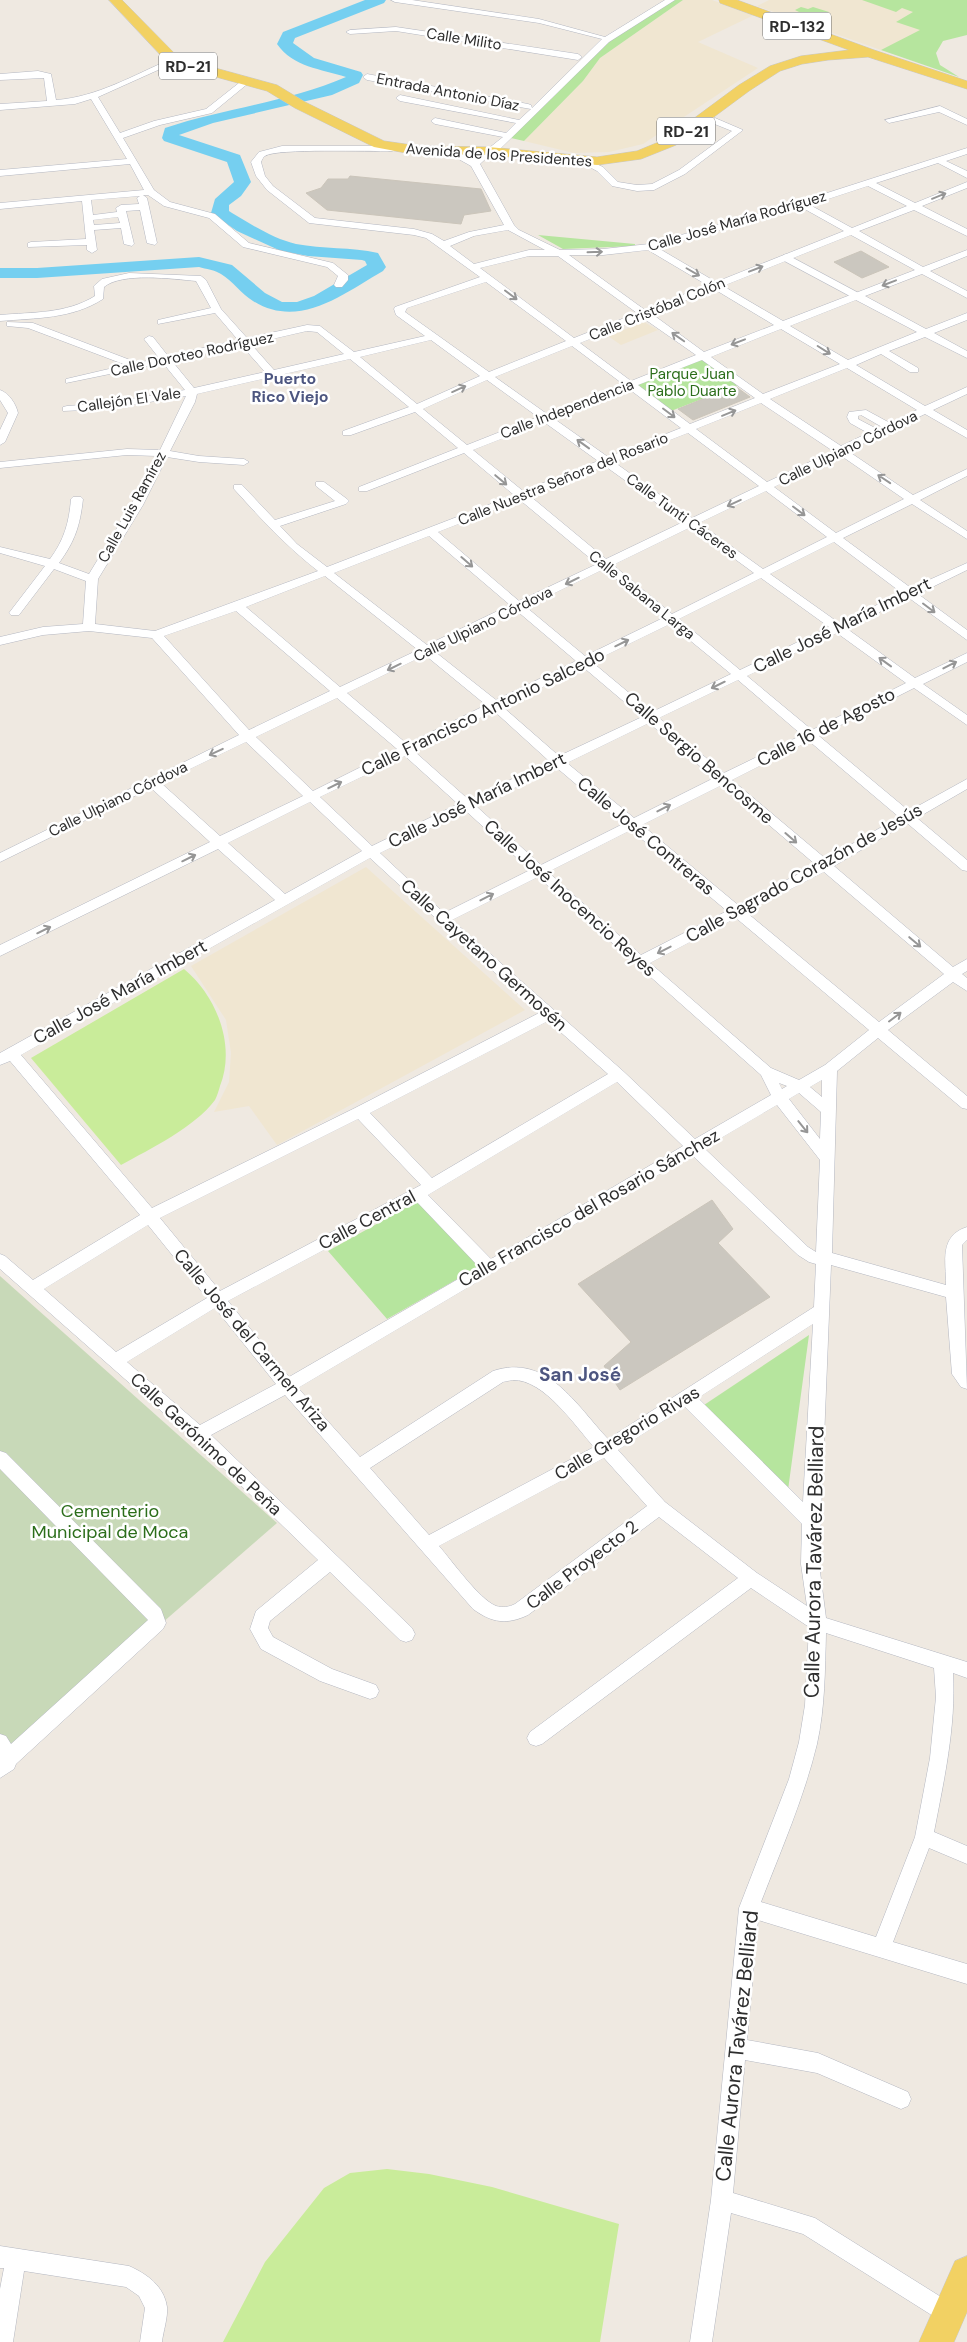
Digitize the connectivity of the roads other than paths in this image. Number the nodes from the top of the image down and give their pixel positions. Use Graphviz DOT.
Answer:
graph roads {
  1 [pos="116,0"];
  2 [pos="395,0"];
  3 [pos="659,0"];
  4 [pos="671,0"];
  5 [pos="731,1"];
  6 [pos="350,32"];
  7 [pos="601,37"];
  8 [pos="869,53"];
  9 [pos="578,57"];
  10 [pos="174,61"];
  11 [pos="0,77"];
  12 [pos="367,77"];
  13 [pos="247,81"];
  14 [pos="967,85"];
  15 [pos="93,96"];
  16 [pos="400,98"];
  17 [pos="52,103"];
  18 [pos="0,107"];
  19 [pos="528,107"];
  20 [pos="706,117"];
  21 [pos="889,120"];
  22 [pos="435,121"];
  23 [pos="515,121"];
  24 [pos="967,122"];
  25 [pos="502,134"];
  26 [pos="359,135"];
  27 [pos="118,137"];
  28 [pos="392,148"];
  29 [pos="350,150"];
  30 [pos="489,151"];
  31 [pos="967,151"];
  32 [pos="452,152"];
  33 [pos="938,160"];
  34 [pos="133,161"];
  35 [pos="584,162"];
  36 [pos="475,164"];
  37 [pos="0,173"];
  38 [pos="967,175"];
  39 [pos="870,183"];
  40 [pos="967,184"];
  41 [pos="146,193"];
  42 [pos="86,198"];
  43 [pos="802,204"];
  44 [pos="0,206"];
  45 [pos="913,206"];
  46 [pos="142,207"];
  47 [pos="123,214"];
  48 [pos="88,218"];
  49 [pos="125,225"];
  50 [pos="90,228"];
  51 [pos="513,230"];
  52 [pos="851,232"];
  53 [pos="967,233"];
  54 [pos="152,243"];
  55 [pos="129,244"];
  56 [pos="31,245"];
  57 [pos="443,245"];
  58 [pos="650,247"];
  59 [pos="529,253"];
  60 [pos="967,253"];
  61 [pos="560,254"];
  62 [pos="786,258"];
  63 [pos="473,267"];
  64 [pos="923,270"];
  65 [pos="488,278"];
  66 [pos="339,285"];
  67 [pos="716,285"];
  68 [pos="967,295"];
  69 [pos="857,296"];
  70 [pos="217,310"];
  71 [pos="646,314"];
  72 [pos="967,316"];
  73 [pos="0,318"];
  74 [pos="162,322"];
  75 [pos="0,323"];
  76 [pos="783,324"];
  77 [pos="314,328"];
  78 [pos="926,333"];
  79 [pos="432,337"];
  80 [pos="149,340"];
  81 [pos="246,342"];
  82 [pos="574,342"];
  83 [pos="882,351"];
  84 [pos="704,355"];
  85 [pos="967,355"];
  86 [pos="351,356"];
  87 [pos="164,358"];
  88 [pos="847,365"];
  89 [pos="135,366"];
  90 [pos="914,370"];
  91 [pos="271,374"];
  92 [pos="488,376"];
  93 [pos="70,381"];
  94 [pos="630,384"];
  95 [pos="967,390"];
  96 [pos="192,392"];
  97 [pos="0,393"];
  98 [pos="763,398"];
  99 [pos="67,409"];
  100 [pos="414,409"];
  101 [pos="925,411"];
  102 [pos="545,417"];
  103 [pos="890,427"];
  104 [pos="689,429"];
  105 [pos="347,433"];
  106 [pos="877,434"];
  107 [pos="967,435"];
  108 [pos="0,442"];
  109 [pos="464,449"];
  110 [pos="842,450"];
  111 [pos="163,453"];
  112 [pos="244,462"];
  113 [pos="607,462"];
  114 [pos="0,465"];
  115 [pos="967,472"];
  116 [pos="320,484"];
  117 [pos="238,487"];
  118 [pos="767,487"];
  119 [pos="363,489"];
  120 [pos="521,496"];
  121 [pos="77,499"];
  122 [pos="913,499"];
  123 [pos="692,523"];
  124 [pos="272,525"];
  125 [pos="430,530"];
  126 [pos="967,536"];
  127 [pos="835,538"];
  128 [pos="0,550"];
  129 [pos="53,564"];
  130 [pos="605,565"];
  131 [pos="967,566"];
  132 [pos="326,572"];
  133 [pos="762,574"];
  134 [pos="92,579"];
  135 [pos="910,593"];
  136 [pos="238,606"];
  137 [pos="519,607"];
  138 [pos="15,613"];
  139 [pos="670,619"];
  140 [pos="89,627"];
  141 [pos="837,628"];
  142 [pos="156,635"];
  143 [pos="967,636"];
  144 [pos="0,641"];
  145 [pos="427,651"];
  146 [pos="967,657"];
  147 [pos="585,661"];
  148 [pos="739,675"];
  149 [pos="914,683"];
  150 [pos="339,693"];
  151 [pos="495,706"];
  152 [pos="651,717"];
  153 [pos="967,721"];
  154 [pos="811,735"];
  155 [pos="248,737"];
  156 [pos="406,750"];
  157 [pos="558,762"];
  158 [pos="723,779"];
  159 [pos="152,782"];
  160 [pos="967,783"];
  161 [pos="312,797"];
  162 [pos="466,806"];
  163 [pos="908,817"];
  164 [pos="633,824"];
  165 [pos="219,843"];
  166 [pos="372,851"];
  167 [pos="0,858"];
  168 [pos="824,866"];
  169 [pos="967,866"];
  170 [pos="540,870"];
  171 [pos="283,900"];
  172 [pos="737,912"];
  173 [pos="444,919"];
  174 [pos="0,951"];
  175 [pos="640,962"];
  176 [pos="967,964"];
  177 [pos="953,974"];
  178 [pos="967,986"];
  179 [pos="549,1014"];
  180 [pos="878,1030"];
  181 [pos="6,1056"];
  182 [pos="830,1069"];
  183 [pos="766,1072"];
  184 [pos="618,1075"];
  185 [pos="800,1086"];
  186 [pos="780,1098"];
  187 [pos="966,1102"];
  188 [pos="828,1110"];
  189 [pos="360,1112"];
  190 [pos="694,1147"];
  191 [pos="826,1157"];
  192 [pos="431,1186"];
  193 [pos="417,1193"];
  194 [pos="150,1216"];
  195 [pos="967,1233"];
  196 [pos="824,1257"];
  197 [pos="0,1260"];
  198 [pos="489,1267"];
  199 [pos="33,1288"];
  200 [pos="954,1293"];
  201 [pos="218,1299"];
  202 [pos="820,1312"];
  203 [pos="115,1361"];
  204 [pos="967,1382"];
  205 [pos="288,1386"];
  206 [pos="687,1398"];
  207 [pos="198,1434"];
  208 [pos="606,1449"];
  209 [pos="0,1458"];
  210 [pos="358,1466"];
  211 [pos="659,1507"];
  212 [pos="811,1521"];
  213 [pos="427,1544"];
  214 [pos="330,1561"];
  215 [pos="751,1578"];
  216 [pos="502,1616"];
  217 [pos="818,1623"];
  218 [pos="406,1634"];
  219 [pos="943,1664"];
  220 [pos="967,1670"];
  221 [pos="370,1691"];
  222 [pos="536,1738"];
  223 [pos="0,1742"];
  224 [pos="4,1764"];
  225 [pos="924,1837"];
  226 [pos="967,1855"];
  227 [pos="749,1908"];
  228 [pos="881,1948"];
  229 [pos="966,1975"];
  230 [pos="736,2048"];
  231 [pos="902,2099"];
  232 [pos="722,2200"];
  233 [pos="8,2258"];
  234 [pos="967,2273"];
  235 [pos="942,2328"];
  236 [pos="2,2342"];
  237 [pos="151,2342"];
  238 [pos="701,2342"];
  1 -- 10 [label="main road, RD-21"];
  2 -- 7 [label="street"];
  3 -- 7 [label="street"];
  4 -- 30 [label="street"];
  5 -- 8 [label="main road, RD-132"];
  6 -- 9 [label="street, Calle Milito"];
  7 -- 9 [label="street"];
  8 -- 14 [label="main road, RD-21"];
  8 -- 20 [label="main road, Avenida de los Presidentes / RD-21"];
  9 -- 19 [label="street"];
  10 -- 13 [label="main road, Avenida de los Presidentes / RD-21"];
  10 -- 15 [label="street"];
  11 -- 17 [label="street"];
  12 -- 19 [label="street, Entrada Antonio Díaz"];
  13 -- 26 [label="main road, Avenida de los Presidentes / RD-21"];
  13 -- 27 [label="street"];
  15 -- 17 [label="street"];
  15 -- 27 [label="street"];
  16 -- 23 [label="street"];
  17 -- 18 [label="street"];
  19 -- 23 [label="street"];
  20 -- 35 [label="main road, Avenida de los Presidentes / RD-21"];
  20 -- 35 [label="street"];
  21 -- 24 [label="street"];
  22 -- 25 [label="street"];
  23 -- 25 [label="street"];
  25 -- 30 [label="street"];
  26 -- 28 [label="main road, Avenida de los Presidentes / RD-21"];
  26 -- 29 [label="street"];
  27 -- 34 [label="street"];
  28 -- 29 [label="street"];
  28 -- 32 [label="main road, Avenida de los Presidentes / RD-21"];
  29 -- 57 [label="street"];
  30 -- 32 [label="main road, Avenida de los Presidentes / RD-21"];
  30 -- 35 [label="main road, Avenida de los Presidentes / RD-21"];
  30 -- 36 [label="street"];
  31 -- 33 [label="street, Calle José María Rodríguez"];
  32 -- 36 [label="street"];
  33 -- 38 [label="street"];
  33 -- 39 [label="street, Calle José María Rodríguez"];
  34 -- 37 [label="street"];
  34 -- 41 [label="street"];
  36 -- 51 [label="street"];
  39 -- 43 [label="street, Calle José María Rodríguez"];
  39 -- 45 [label="street"];
  45 -- 40 [label="street, Calle Cristóbal Colón, one-way"];
  41 -- 42 [label="street"];
  41 -- 46 [label="street"];
  41 -- 66 [label="street"];
  42 -- 44 [label="street"];
  42 -- 48 [label="street"];
  43 -- 52 [label="street"];
  43 -- 58 [label="street, Calle José María Rodríguez"];
  45 -- 52 [label="street, Calle Cristóbal Colón"];
  45 -- 53 [label="street"];
  46 -- 47 [label="street"];
  46 -- 54 [label="street"];
  47 -- 48 [label="street"];
  47 -- 49 [label="street"];
  48 -- 50 [label="street"];
  49 -- 50 [label="street"];
  49 -- 55 [label="street"];
  50 -- 56 [label="street"];
  51 -- 57 [label="street"];
  51 -- 59 [label="street"];
  51 -- 61 [label="street"];
  52 -- 62 [label="street, Calle Cristóbal Colón"];
  52 -- 64 [label="street"];
  57 -- 63 [label="street"];
  61 -- 58 [label="street, Calle José María Rodríguez, one-way"];
  58 -- 67 [label="street, one-way"];
  59 -- 61 [label="street, Calle José María Rodríguez"];
  59 -- 63 [label="street, Calle José María Rodríguez"];
  60 -- 64 [label="street, Calle Independencia"];
  61 -- 71 [label="street"];
  67 -- 62 [label="street, Calle Cristóbal Colón, one-way"];
  62 -- 69 [label="street"];
  63 -- 65 [label="street"];
  64 -- 68 [label="street"];
  64 -- 69 [label="street, Calle Independencia, one-way"];
  65 -- 79 [label="street, Calle Tunti Cáceres"];
  65 -- 82 [label="street, one-way"];
  67 -- 71 [label="street, Calle Cristóbal Colón"];
  67 -- 76 [label="street"];
  69 -- 76 [label="street, Calle Independencia"];
  69 -- 78 [label="street"];
  70 -- 73 [label="street"];
  70 -- 74 [label="street"];
  70 -- 81 [label="street"];
  71 -- 82 [label="street, Calle Cristóbal Colón"];
  84 -- 71 [label="street, one-way"];
  72 -- 78 [label="street, Calle Nuestra Señora del Rosario"];
  75 -- 89 [label="street"];
  76 -- 84 [label="street, Calle Independencia, one-way"];
  76 -- 88 [label="street, one-way"];
  77 -- 81 [label="street, Calle Doroteo Rodríguez"];
  77 -- 86 [label="street, Calle Sabana Larga"];
  78 -- 83 [label="street, Calle Nuestra Señora del Rosario"];
  78 -- 85 [label="street"];
  79 -- 86 [label="street, Callejón El Vale"];
  79 -- 92 [label="street, Calle Tunti Cáceres"];
  80 -- 87 [label="street"];
  81 -- 87 [label="street, Calle Doroteo Rodríguez"];
  81 -- 91 [label="street"];
  82 -- 92 [label="street, Calle Cristóbal Colón"];
  82 -- 94 [label="street"];
  83 -- 88 [label="street, Calle Nuestra Señora del Rosario"];
  83 -- 90 [label="street"];
  84 -- 94 [label="street, Calle Independencia"];
  84 -- 98 [label="street"];
  86 -- 91 [label="street, Callejón El Vale"];
  86 -- 100 [label="street, Calle Sabana Larga"];
  87 -- 89 [label="street, Calle Doroteo Rodríguez"];
  87 -- 96 [label="street"];
  88 -- 98 [label="street, Calle Nuestra Señora del Rosario"];
  88 -- 101 [label="street"];
  89 -- 93 [label="street, Calle Doroteo Rodríguez"];
  91 -- 96 [label="street, Callejón El Vale"];
  100 -- 92 [label="street, Calle Cristóbal Colón, one-way"];
  92 -- 102 [label="street, Calle Tunti Cáceres"];
  94 -- 102 [label="street, Calle Independencia"];
  94 -- 104 [label="street, one-way"];
  95 -- 101 [label="street, Calle Ulpiano Córdova"];
  96 -- 99 [label="street, Callejón El Vale"];
  96 -- 111 [label="street, Calle Luis Ramírez"];
  97 -- 108 [label="street"];
  104 -- 98 [label="street, Calle Nuestra Señora del Rosario, one-way"];
  98 -- 110 [label="street"];
  100 -- 105 [label="street, Calle Cristóbal Colón"];
  100 -- 109 [label="street, Calle Sabana Larga"];
  101 -- 103 [label="street, Calle Ulpiano Córdova"];
  101 -- 107 [label="street"];
  102 -- 109 [label="street, Calle Independencia"];
  113 -- 102 [label="street, Calle Tunti Cáceres, one-way"];
  103 -- 106 [label="street, Calle Ulpiano Córdova"];
  103 -- 106 [label="street"];
  104 -- 113 [label="street, Calle Nuestra Señora del Rosario"];
  104 -- 118 [label="street"];
  106 -- 110 [label="street, Calle Ulpiano Córdova"];
  109 -- 119 [label="street, Calle Independencia"];
  109 -- 120 [label="street, Calle Sabana Larga, one-way"];
  110 -- 118 [label="street, Calle Ulpiano Córdova"];
  122 -- 110 [label="street, one-way"];
  111 -- 112 [label="street"];
  111 -- 114 [label="street"];
  111 -- 134 [label="street, Calle Luis Ramírez"];
  113 -- 120 [label="street, Calle Nuestra Señora del Rosario"];
  113 -- 123 [label="street, Calle Tunti Cáceres"];
  115 -- 122 [label="street, Calle Francisco Antonio Salcedo"];
  116 -- 124 [label="street"];
  117 -- 124 [label="street, Calle José Contreras"];
  118 -- 123 [label="street, Calle Ulpiano Córdova, one-way"];
  118 -- 127 [label="street, one-way"];
  120 -- 125 [label="street, Calle Nuestra Señora del Rosario"];
  120 -- 130 [label="street, Calle Sabana Larga"];
  121 -- 129 [label="street"];
  122 -- 126 [label="street"];
  122 -- 127 [label="street, Calle Francisco Antonio Salcedo"];
  123 -- 130 [label="street, Calle Ulpiano Córdova"];
  123 -- 133 [label="street, Calle Tunti Cáceres"];
  124 -- 132 [label="street, Calle José Contreras"];
  125 -- 132 [label="street, Calle Nuestra Señora del Rosario"];
  125 -- 137 [label="street, Calle Sergio Bencosme, one-way"];
  127 -- 133 [label="street, Calle Francisco Antonio Salcedo"];
  127 -- 135 [label="street"];
  128 -- 129 [label="street"];
  129 -- 134 [label="street"];
  129 -- 138 [label="street"];
  130 -- 137 [label="street, Calle Ulpiano Córdova, one-way"];
  130 -- 139 [label="street, Calle Sabana Larga"];
  131 -- 135 [label="street, Calle José María Imbert"];
  132 -- 136 [label="street, Calle Nuestra Señora del Rosario"];
  132 -- 145 [label="street, Calle José Contreras"];
  133 -- 139 [label="street, Calle Francisco Antonio Salcedo"];
  133 -- 141 [label="street, Calle Tunti Cáceres"];
  134 -- 140 [label="street, Calle Luis Ramírez"];
  135 -- 141 [label="street, Calle José María Imbert"];
  135 -- 143 [label="street, one-way"];
  136 -- 142 [label="street, Calle Nuestra Señora del Rosario"];
  136 -- 150 [label="street, Calle José Inocencio Reyes"];
  137 -- 145 [label="street, Calle Ulpiano Córdova"];
  137 -- 147 [label="street, Calle Sergio Bencosme"];
  147 -- 139 [label="street, Calle Francisco Antonio Salcedo, one-way"];
  139 -- 148 [label="street, Calle Sabana Larga"];
  140 -- 142 [label="street"];
  140 -- 144 [label="street"];
  141 -- 148 [label="street, Calle José María Imbert"];
  149 -- 141 [label="street, Calle Tunti Cáceres, one-way"];
  142 -- 155 [label="street, Calle Cayetano Germosén"];
  145 -- 150 [label="street, Calle Ulpiano Córdova, one-way"];
  145 -- 151 [label="street, Calle José Contreras"];
  149 -- 146 [label="street, Calle 16 de Agosto, one-way"];
  147 -- 151 [label="street, Calle Francisco Antonio Salcedo"];
  147 -- 152 [label="street, Calle Sergio Bencosme"];
  148 -- 152 [label="street, Calle José María Imbert, one-way"];
  148 -- 154 [label="street, Calle Sabana Larga"];
  149 -- 153 [label="street, Calle Tunti Cáceres"];
  149 -- 154 [label="street, Calle 16 de Agosto"];
  150 -- 155 [label="street, Calle Ulpiano Córdova"];
  150 -- 156 [label="street, Calle José Inocencio Reyes"];
  151 -- 156 [label="street, Calle Francisco Antonio Salcedo"];
  151 -- 157 [label="street, Calle José Contreras"];
  152 -- 157 [label="street, Calle José María Imbert"];
  152 -- 158 [label="street, Calle Sergio Bencosme"];
  154 -- 158 [label="street, Calle 16 de Agosto"];
  154 -- 163 [label="street, Calle Sabana Larga"];
  155 -- 159 [label="street, Calle Ulpiano Córdova, one-way"];
  155 -- 161 [label="street, Calle Cayetano Germosén"];
  161 -- 156 [label="street, Calle Francisco Antonio Salcedo, one-way"];
  156 -- 162 [label="street, Calle José Inocencio Reyes"];
  157 -- 162 [label="street, Calle José María Imbert"];
  157 -- 164 [label="street, Calle José Contreras"];
  164 -- 158 [label="street, Calle 16 de Agosto, one-way"];
  158 -- 168 [label="street, Calle Sergio Bencosme, one-way"];
  159 -- 165 [label="street"];
  159 -- 167 [label="street, Calle Ulpiano Córdova"];
  160 -- 163 [label="street, Calle Sagrado Corazón de Jesús"];
  161 -- 165 [label="street, Calle Francisco Antonio Salcedo"];
  161 -- 166 [label="street, Calle Cayetano Germosén"];
  162 -- 166 [label="street, Calle José María Imbert"];
  162 -- 170 [label="street, Calle José Inocencio Reyes"];
  163 -- 168 [label="street, Calle Sagrado Corazón de Jesús"];
  163 -- 169 [label="street, Calle Sabana Larga"];
  164 -- 170 [label="street, Calle 16 de Agosto"];
  164 -- 172 [label="street, Calle José Contreras"];
  165 -- 171 [label="street"];
  174 -- 165 [label="street, Calle Francisco Antonio Salcedo, one-way"];
  166 -- 171 [label="street, Calle José María Imbert"];
  166 -- 173 [label="street, Calle Cayetano Germosén"];
  168 -- 172 [label="street, Calle Sagrado Corazón de Jesús"];
  168 -- 177 [label="street, Calle Sergio Bencosme, one-way"];
  173 -- 170 [label="street, Calle 16 de Agosto, one-way"];
  170 -- 175 [label="street, Calle José Inocencio Reyes"];
  171 -- 181 [label="street, Calle José María Imbert"];
  172 -- 175 [label="street, Calle Sagrado Corazón de Jesús, one-way"];
  172 -- 180 [label="street, Calle José Contreras"];
  173 -- 179 [label="street, Calle Cayetano Germosén"];
  175 -- 183 [label="street, Calle José Inocencio Reyes"];
  176 -- 177 [label="street, Calle Francisco del Rosario Sánchez"];
  177 -- 178 [label="street, Calle Sergio Bencosme"];
  180 -- 177 [label="street, Calle Francisco del Rosario Sánchez, one-way"];
  179 -- 184 [label="street, Calle Cayetano Germosén"];
  179 -- 189 [label="street"];
  180 -- 182 [label="street, Calle Francisco del Rosario Sánchez"];
  180 -- 187 [label="street, Calle José Contreras"];
  181 -- 194 [label="street, Calle José del Carmen Ariza"];
  182 -- 185 [label="street, Calle Francisco del Rosario Sánchez"];
  182 -- 188 [label="street, Calle Aurora Tavárez Belliard"];
  183 -- 185 [label="street, Calle José Inocencio Reyes"];
  183 -- 186 [label="street, Calle José Inocencio Reyes"];
  184 -- 190 [label="street, Calle Cayetano Germosén"];
  184 -- 192 [label="street, Calle Central"];
  185 -- 186 [label="street, Calle Francisco del Rosario Sánchez"];
  185 -- 188 [label="street, Calle José Inocencio Reyes"];
  186 -- 190 [label="street, Calle Francisco del Rosario Sánchez"];
  186 -- 191 [label="street, Calle José Inocencio Reyes, one-way"];
  188 -- 191 [label="street, Calle Aurora Tavárez Belliard"];
  189 -- 192 [label="street"];
  189 -- 194 [label="street"];
  190 -- 196 [label="street, Calle Cayetano Germosén"];
  190 -- 198 [label="street, Calle Francisco del Rosario Sánchez"];
  191 -- 196 [label="street, Calle Aurora Tavárez Belliard"];
  192 -- 193 [label="street, Calle Central"];
  193 -- 198 [label="street"];
  193 -- 201 [label="street, Calle Central"];
  194 -- 199 [label="street"];
  194 -- 201 [label="street, Calle José del Carmen Ariza"];
  195 -- 200 [label="street"];
  196 -- 200 [label="street, Calle Cayetano Germosén"];
  196 -- 202 [label="street, Calle Aurora Tavárez Belliard"];
  197 -- 199 [label="street, Calle Gerónimo de Peña"];
  198 -- 205 [label="street, Calle Francisco del Rosario Sánchez"];
  199 -- 203 [label="street, Calle Gerónimo de Peña"];
  200 -- 204 [label="street"];
  201 -- 203 [label="street, Calle Central"];
  201 -- 205 [label="street, Calle José del Carmen Ariza"];
  202 -- 206 [label="street, Calle Gregorio Rivas"];
  202 -- 212 [label="street, Calle Aurora Tavárez Belliard"];
  203 -- 207 [label="street, Calle Gerónimo de Peña"];
  205 -- 207 [label="street, Calle Francisco del Rosario Sánchez"];
  205 -- 210 [label="street, Calle José del Carmen Ariza"];
  206 -- 208 [label="street, Calle Gregorio Rivas"];
  206 -- 212 [label="street"];
  207 -- 214 [label="street, Calle Gerónimo de Peña"];
  208 -- 210 [label="street"];
  208 -- 211 [label="street"];
  208 -- 213 [label="street, Calle Gregorio Rivas"];
  209 -- 224 [label="street"];
  210 -- 213 [label="street, Calle José del Carmen Ariza"];
  211 -- 215 [label="street"];
  211 -- 216 [label="street, Calle Proyecto 2"];
  212 -- 217 [label="street, Calle Aurora Tavárez Belliard"];
  213 -- 216 [label="street, Calle José del Carmen Ariza"];
  214 -- 218 [label="street, Calle Gerónimo de Peña"];
  214 -- 221 [label="street"];
  215 -- 217 [label="street"];
  215 -- 222 [label="street"];
  217 -- 219 [label="street"];
  217 -- 227 [label="street, Calle Aurora Tavárez Belliard"];
  219 -- 220 [label="street"];
  219 -- 225 [label="street"];
  223 -- 224 [label="street"];
  225 -- 226 [label="street"];
  225 -- 228 [label="street"];
  227 -- 228 [label="street"];
  227 -- 230 [label="street, Calle Aurora Tavárez Belliard"];
  228 -- 229 [label="street"];
  230 -- 231 [label="street"];
  230 -- 232 [label="street, Calle Aurora Tavárez Belliard"];
  232 -- 235 [label="street"];
  232 -- 238 [label="street, Calle Aurora Tavárez Belliard"];
  233 -- 236 [label="street"];
  233 -- 237 [label="street"];
  234 -- 235 [label="main road"];
}
